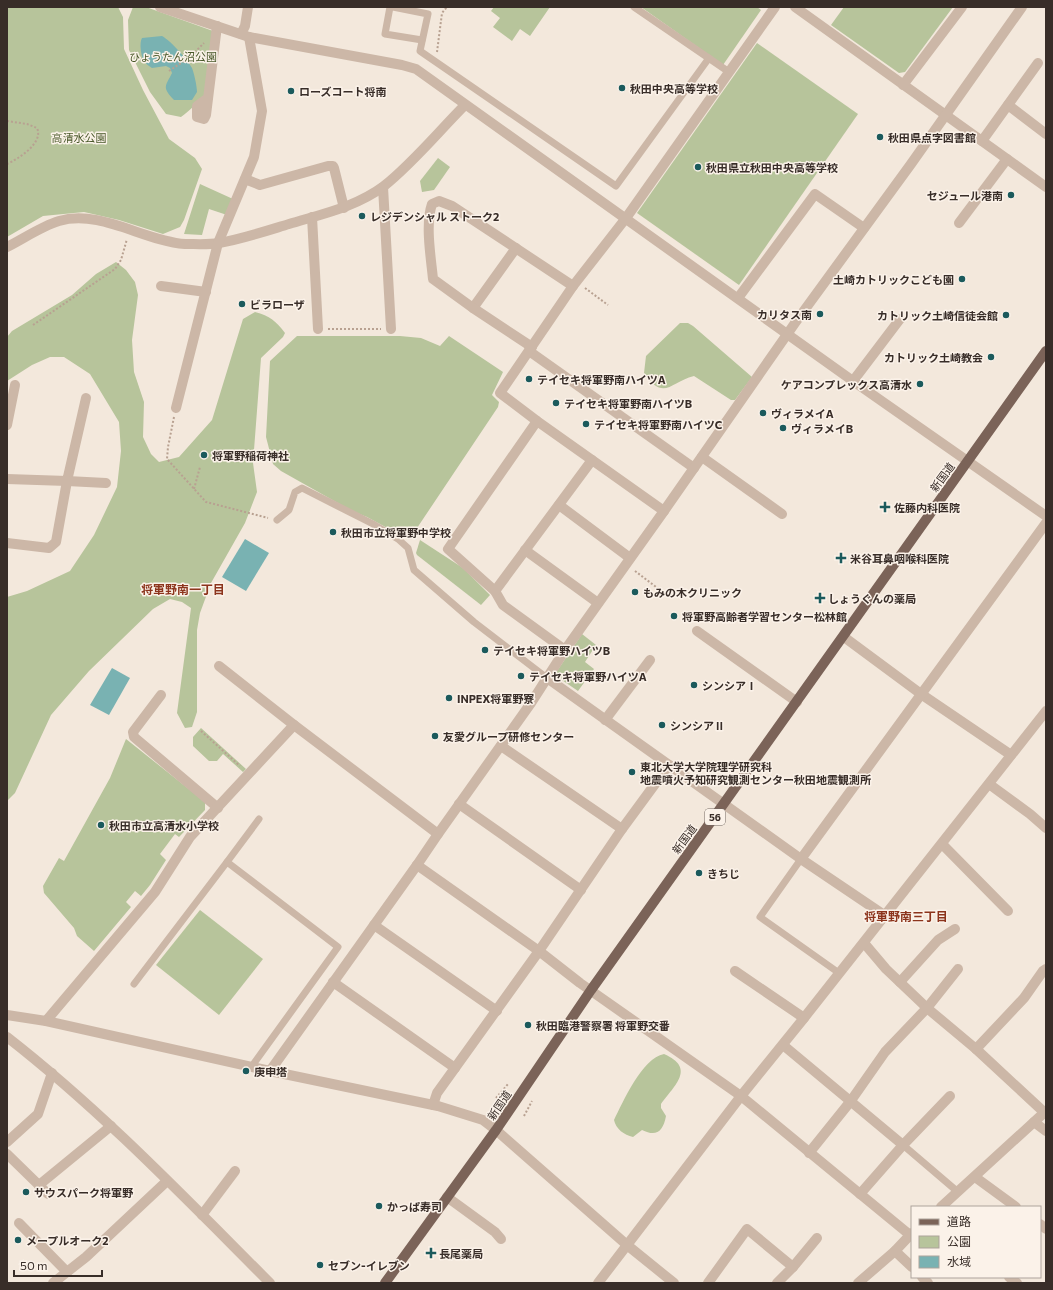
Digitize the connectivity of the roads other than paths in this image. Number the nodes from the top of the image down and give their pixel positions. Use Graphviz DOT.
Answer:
graph roads {
  1 [pos="160,7"];
  2 [pos="248,7"];
  3 [pos="392,7"];
  4 [pos="634,7"];
  5 [pos="775,7"];
  6 [pos="795,7"];
  7 [pos="962,7"];
  8 [pos="1022,7"];
  9 [pos="217,26"];
  10 [pos="245,36"];
  11 [pos="422,40"];
  12 [pos="709,58"];
  13 [pos="1038,64"];
  14 [pos="729,72"];
  15 [pos="903,85"];
  16 [pos="208,98"];
  17 [pos="465,105"];
  18 [pos="1008,105"];
  19 [pos="946,115"];
  20 [pos="1046,134"];
  21 [pos="982,141"];
  22 [pos="1007,159"];
  23 [pos="245,180"];
  24 [pos="383,187"];
  25 [pos="1046,187"];
  26 [pos="344,208"];
  27 [pos="312,217"];
  28 [pos="626,218"];
  29 [pos="959,223"];
  30 [pos="864,228"];
  31 [pos="218,243"];
  32 [pos="7,247"];
  33 [pos="516,248"];
  34 [pos="575,284"];
  35 [pos="161,286"];
  36 [pos="206,292"];
  37 [pos="738,298"];
  38 [pos="473,308"];
  39 [pos="900,319"];
  40 [pos="318,329"];
  41 [pos="391,330"];
  42 [pos="788,333"];
  43 [pos="530,349"];
  44 [pos="1046,352"];
  45 [pos="853,380"];
  46 [pos="15,385"];
  47 [pos="86,398"];
  48 [pos="176,408"];
  49 [pos="538,422"];
  50 [pos="7,425"];
  51 [pos="702,457"];
  52 [pos="592,460"];
  53 [pos="968,461"];
  54 [pos="694,468"];
  55 [pos="7,478"];
  56 [pos="67,481"];
  57 [pos="106,483"];
  58 [pos="559,505"];
  59 [pos="664,512"];
  60 [pos="782,514"];
  61 [pos="1046,516"];
  62 [pos="277,520"];
  63 [pos="1046,523"];
  64 [pos="7,543"];
  65 [pos="525,550"];
  66 [pos="628,561"];
  67 [pos="495,591"];
  68 [pos="598,603"];
  69 [pos="697,631"];
  70 [pos="844,637"];
  71 [pos="565,650"];
  72 [pos="650,660"];
  73 [pos="218,666"];
  74 [pos="547,678"];
  75 [pos="921,694"];
  76 [pos="161,695"];
  77 [pos="797,702"];
  78 [pos="1046,711"];
  79 [pos="605,720"];
  80 [pos="294,725"];
  81 [pos="501,746"];
  82 [pos="1011,755"];
  83 [pos="669,765"];
  84 [pos="989,784"];
  85 [pos="459,804"];
  86 [pos="724,805"];
  87 [pos="218,808"];
  88 [pos="259,819"];
  89 [pos="1046,828"];
  90 [pos="622,829"];
  91 [pos="438,834"];
  92 [pos="942,844"];
  93 [pos="800,859"];
  94 [pos="227,862"];
  95 [pos="418,865"];
  96 [pos="581,890"];
  97 [pos="1008,911"];
  98 [pos="884,915"];
  99 [pos="374,925"];
  100 [pos="955,929"];
  101 [pos="864,943"];
  102 [pos="539,951"];
  103 [pos="958,969"];
  104 [pos="1046,969"];
  105 [pos="735,971"];
  106 [pos="839,973"];
  107 [pos="333,982"];
  108 [pos="900,982"];
  109 [pos="134,984"];
  110 [pos="591,990"];
  111 [pos="927,1008"];
  112 [pos="497,1011"];
  113 [pos="7,1015"];
  114 [pos="804,1018"];
  115 [pos="46,1021"];
  116 [pos="7,1037"];
  117 [pos="783,1045"];
  118 [pos="976,1049"];
  119 [pos="252,1066"];
  120 [pos="455,1068"];
  121 [pos="270,1070"];
  122 [pos="52,1073"];
  123 [pos="741,1096"];
  124 [pos="950,1096"];
  125 [pos="850,1102"];
  126 [pos="433,1105"];
  127 [pos="1045,1112"];
  128 [pos="1034,1122"];
  129 [pos="111,1126"];
  130 [pos="496,1130"];
  131 [pos="1046,1131"];
  132 [pos="7,1142"];
  133 [pos="903,1145"];
  134 [pos="809,1153"];
  135 [pos="7,1154"];
  136 [pos="236,1171"];
  137 [pos="975,1177"];
  138 [pos="167,1181"];
  139 [pos="39,1185"];
  140 [pos="958,1192"];
  141 [pos="48,1194"];
  142 [pos="860,1194"];
  143 [pos="447,1197"];
  144 [pos="942,1206"];
  145 [pos="1015,1206"];
  146 [pos="202,1215"];
  147 [pos="19,1223"];
  148 [pos="911,1234"];
  149 [pos="817,1238"];
  150 [pos="501,1239"];
  151 [pos="627,1245"];
  152 [pos="895,1251"];
  153 [pos="911,1266"];
  154 [pos="792,1267"];
  155 [pos="67,1272"];
  156 [pos="53,1283"];
  157 [pos="270,1283"];
  158 [pos="385,1283"];
  159 [pos="598,1283"];
  160 [pos="674,1283"];
  161 [pos="708,1283"];
  162 [pos="777,1283"];
  163 [pos="858,1283"];
  1 -- 9 [label="street"];
  2 -- 10 [label="street"];
  3 -- 11 [label="lane"];
  3 -- 11 [label="lane"];
  4 -- 12 [label="lane"];
  5 -- 14 [label="street"];
  6 -- 15 [label="street"];
  7 -- 15 [label="street"];
  8 -- 19 [label="street"];
  9 -- 10 [label="street"];
  9 -- 16 [label="street"];
  10 -- 17 [label="street"];
  10 -- 23 [label="street"];
  11 -- 12 [label="lane"];
  12 -- 14 [label="lane"];
  13 -- 18 [label="street"];
  14 -- 28 [label="street"];
  15 -- 19 [label="street"];
  17 -- 24 [label="street"];
  17 -- 28 [label="street"];
  18 -- 20 [label="street"];
  18 -- 21 [label="street"];
  19 -- 21 [label="street"];
  19 -- 30 [label="street"];
  21 -- 22 [label="street"];
  22 -- 25 [label="street"];
  22 -- 29 [label="street"];
  23 -- 26 [label="street"];
  23 -- 31 [label="street"];
  24 -- 26 [label="street"];
  24 -- 41 [label="street"];
  26 -- 27 [label="street"];
  27 -- 31 [label="street"];
  27 -- 40 [label="street"];
  28 -- 34 [label="street"];
  28 -- 37 [label="street"];
  30 -- 37 [label="street"];
  30 -- 42 [label="street"];
  31 -- 32 [label="street"];
  31 -- 36 [label="street"];
  33 -- 34 [label="street"];
  33 -- 38 [label="street"];
  33 -- 38 [label="street"];
  34 -- 43 [label="street"];
  35 -- 36 [label="street"];
  36 -- 48 [label="street"];
  37 -- 42 [label="street"];
  38 -- 43 [label="street"];
  39 -- 45 [label="street"];
  42 -- 45 [label="street"];
  42 -- 51 [label="street"];
  43 -- 49 [label="street"];
  43 -- 54 [label="street"];
  44 -- 53 [label="main road, 新国道 / 56"];
  45 -- 53 [label="street"];
  46 -- 50 [label="street"];
  47 -- 56 [label="street"];
  49 -- 52 [label="street"];
  49 -- 67 [label="street"];
  51 -- 54 [label="street"];
  51 -- 60 [label="street"];
  52 -- 58 [label="street"];
  52 -- 59 [label="street"];
  53 -- 61 [label="street"];
  53 -- 70 [label="main road, 新国道 / 56"];
  54 -- 59 [label="street"];
  55 -- 56 [label="street"];
  56 -- 57 [label="street"];
  56 -- 64 [label="street"];
  58 -- 65 [label="street"];
  58 -- 66 [label="street"];
  59 -- 66 [label="street"];
  62 -- 74 [label="lane"];
  63 -- 75 [label="street"];
  65 -- 67 [label="street"];
  65 -- 68 [label="street"];
  66 -- 68 [label="street"];
  67 -- 71 [label="street"];
  68 -- 71 [label="street"];
  69 -- 77 [label="street"];
  70 -- 75 [label="street"];
  70 -- 77 [label="main road, 新国道 / 56"];
  71 -- 74 [label="street"];
  72 -- 79 [label="street"];
  73 -- 80 [label="street"];
  74 -- 79 [label="street"];
  74 -- 81 [label="street"];
  75 -- 82 [label="street"];
  75 -- 93 [label="street"];
  76 -- 87 [label="street"];
  77 -- 86 [label="main road, 新国道 / 56"];
  78 -- 82 [label="street"];
  79 -- 83 [label="street"];
  80 -- 87 [label="street"];
  80 -- 91 [label="street"];
  81 -- 85 [label="street"];
  81 -- 90 [label="street"];
  82 -- 84 [label="street"];
  83 -- 86 [label="street"];
  83 -- 90 [label="street"];
  84 -- 89 [label="street"];
  84 -- 92 [label="street"];
  85 -- 91 [label="street"];
  85 -- 96 [label="street"];
  86 -- 93 [label="street"];
  86 -- 110 [label="main road, 新国道 / 56"];
  87 -- 115 [label="street"];
  88 -- 94 [label="lane"];
  90 -- 96 [label="street"];
  91 -- 95 [label="street"];
  92 -- 97 [label="street"];
  92 -- 98 [label="street"];
  93 -- 98 [label="street"];
  93 -- 106 [label="lane"];
  94 -- 109 [label="lane"];
  94 -- 119 [label="lane"];
  95 -- 99 [label="street"];
  95 -- 102 [label="street"];
  96 -- 102 [label="street"];
  98 -- 101 [label="street"];
  99 -- 107 [label="street"];
  99 -- 112 [label="street"];
  100 -- 108 [label="street"];
  101 -- 106 [label="street"];
  101 -- 108 [label="street"];
  102 -- 110 [label="street"];
  102 -- 112 [label="street"];
  103 -- 111 [label="street"];
  104 -- 118 [label="street"];
  105 -- 114 [label="street"];
  106 -- 114 [label="street"];
  107 -- 120 [label="street"];
  107 -- 121 [label="street"];
  108 -- 111 [label="street"];
  110 -- 123 [label="street"];
  110 -- 130 [label="main road, 新国道 / 56"];
  111 -- 118 [label="street"];
  111 -- 125 [label="street"];
  112 -- 120 [label="street"];
  113 -- 115 [label="street"];
  114 -- 117 [label="street"];
  115 -- 119 [label="street"];
  116 -- 122 [label="street"];
  117 -- 123 [label="street"];
  117 -- 125 [label="street"];
  118 -- 127 [label="street"];
  119 -- 121 [label="street"];
  120 -- 126 [label="street"];
  121 -- 126 [label="street"];
  122 -- 129 [label="street"];
  122 -- 132 [label="street"];
  123 -- 134 [label="street"];
  123 -- 151 [label="street"];
  124 -- 133 [label="street"];
  125 -- 133 [label="street"];
  125 -- 134 [label="street"];
  126 -- 130 [label="street"];
  127 -- 128 [label="street"];
  128 -- 131 [label="street"];
  128 -- 137 [label="street"];
  129 -- 138 [label="street"];
  129 -- 139 [label="street"];
  130 -- 143 [label="main road, 新国道 / 56"];
  130 -- 151 [label="street"];
  133 -- 140 [label="lane"];
  133 -- 142 [label="street"];
  134 -- 142 [label="street"];
  135 -- 139 [label="street"];
  136 -- 146 [label="street"];
  137 -- 140 [label="street"];
  137 -- 145 [label="street"];
  138 -- 146 [label="street"];
  138 -- 155 [label="street"];
  139 -- 141 [label="street"];
  140 -- 144 [label="street"];
  142 -- 148 [label="street"];
  143 -- 150 [label="street"];
  143 -- 158 [label="main road, 新国道 / 56"];
  146 -- 157 [label="street"];
  147 -- 155 [label="street"];
  148 -- 152 [label="street"];
  149 -- 154 [label="street"];
  151 -- 159 [label="street"];
  151 -- 160 [label="street"];
  152 -- 153 [label="street"];
  152 -- 163 [label="street"];
  154 -- 161 [label="street"];
  154 -- 162 [label="street"];
  155 -- 156 [label="street"];
}
